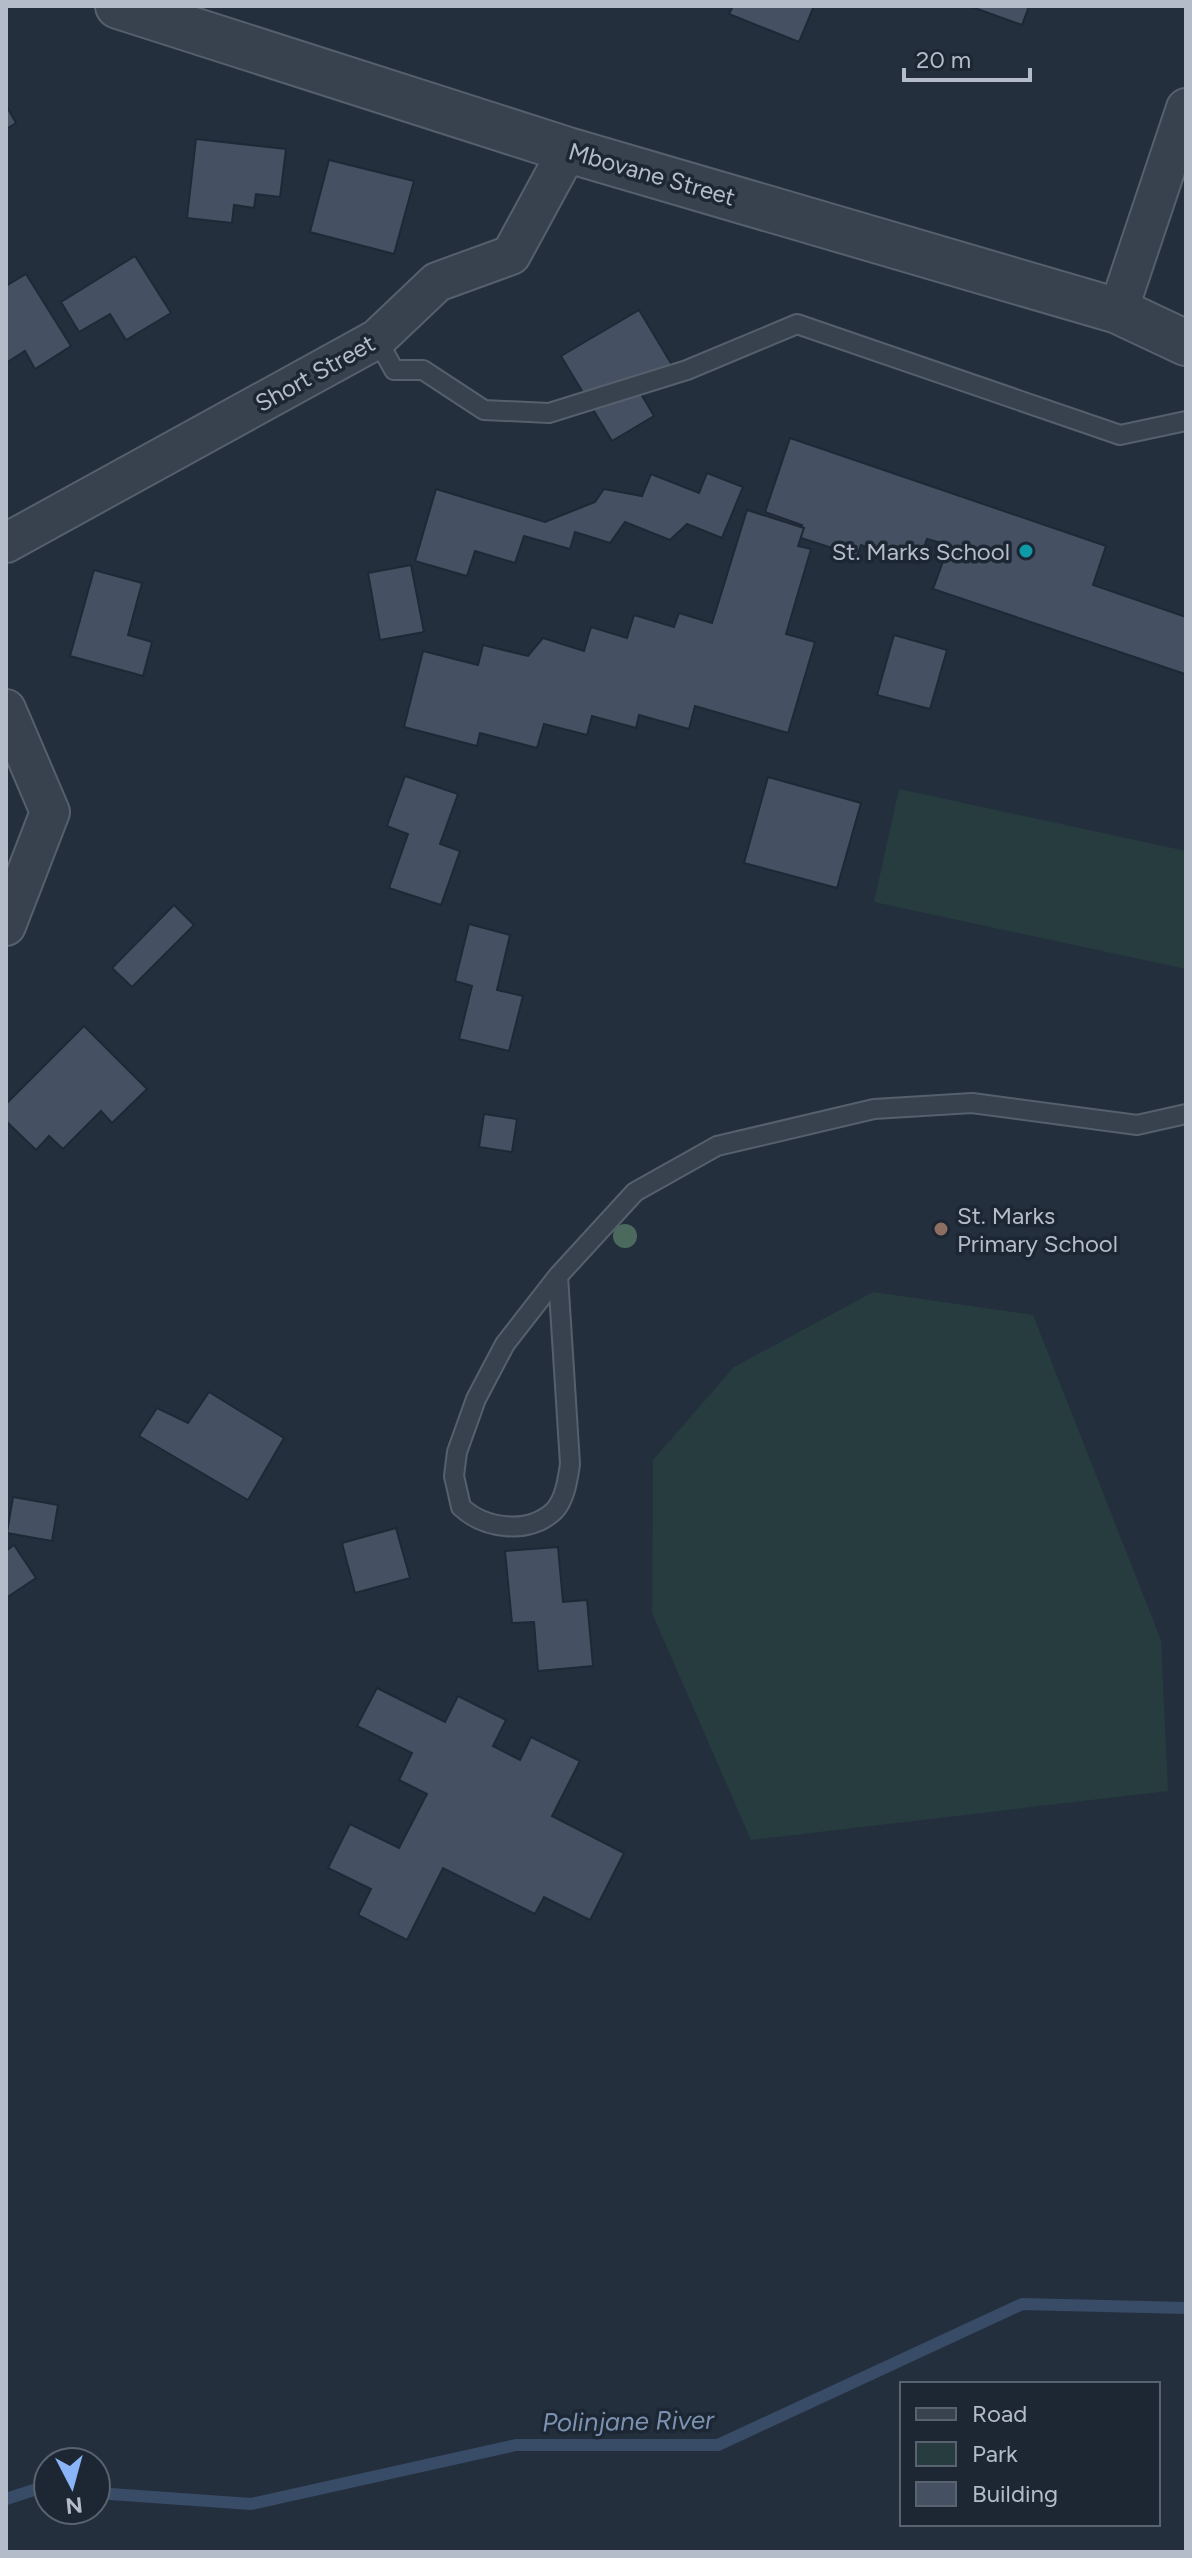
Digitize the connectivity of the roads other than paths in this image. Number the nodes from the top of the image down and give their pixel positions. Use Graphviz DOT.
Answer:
graph roads {
  1 [pos="118,6"];
  2 [pos="1186,108"];
  3 [pos="568,150"];
  4 [pos="1118,311"];
  5 [pos="377,339"];
  6 [pos="1186,343"];
  7 [pos="1186,421"];
  8 [pos="6,543"];
  9 [pos="6,709"];
  10 [pos="6,926"];
  11 [pos="1186,1114"];
  12 [pos="558,1276"];
  1 -- 3 [label="street, Mbovane Street"];
  2 -- 4 [label="street"];
  3 -- 4 [label="street, Mbovane Street"];
  3 -- 5 [label="street, Short Street"];
  4 -- 6 [label="street, Mbovane Street"];
  5 -- 7 [label="lane"];
  5 -- 8 [label="street, Short Street"];
  9 -- 10 [label="street"];
  11 -- 12 [label="lane"];
  12 -- 12 [label="lane"];
}
